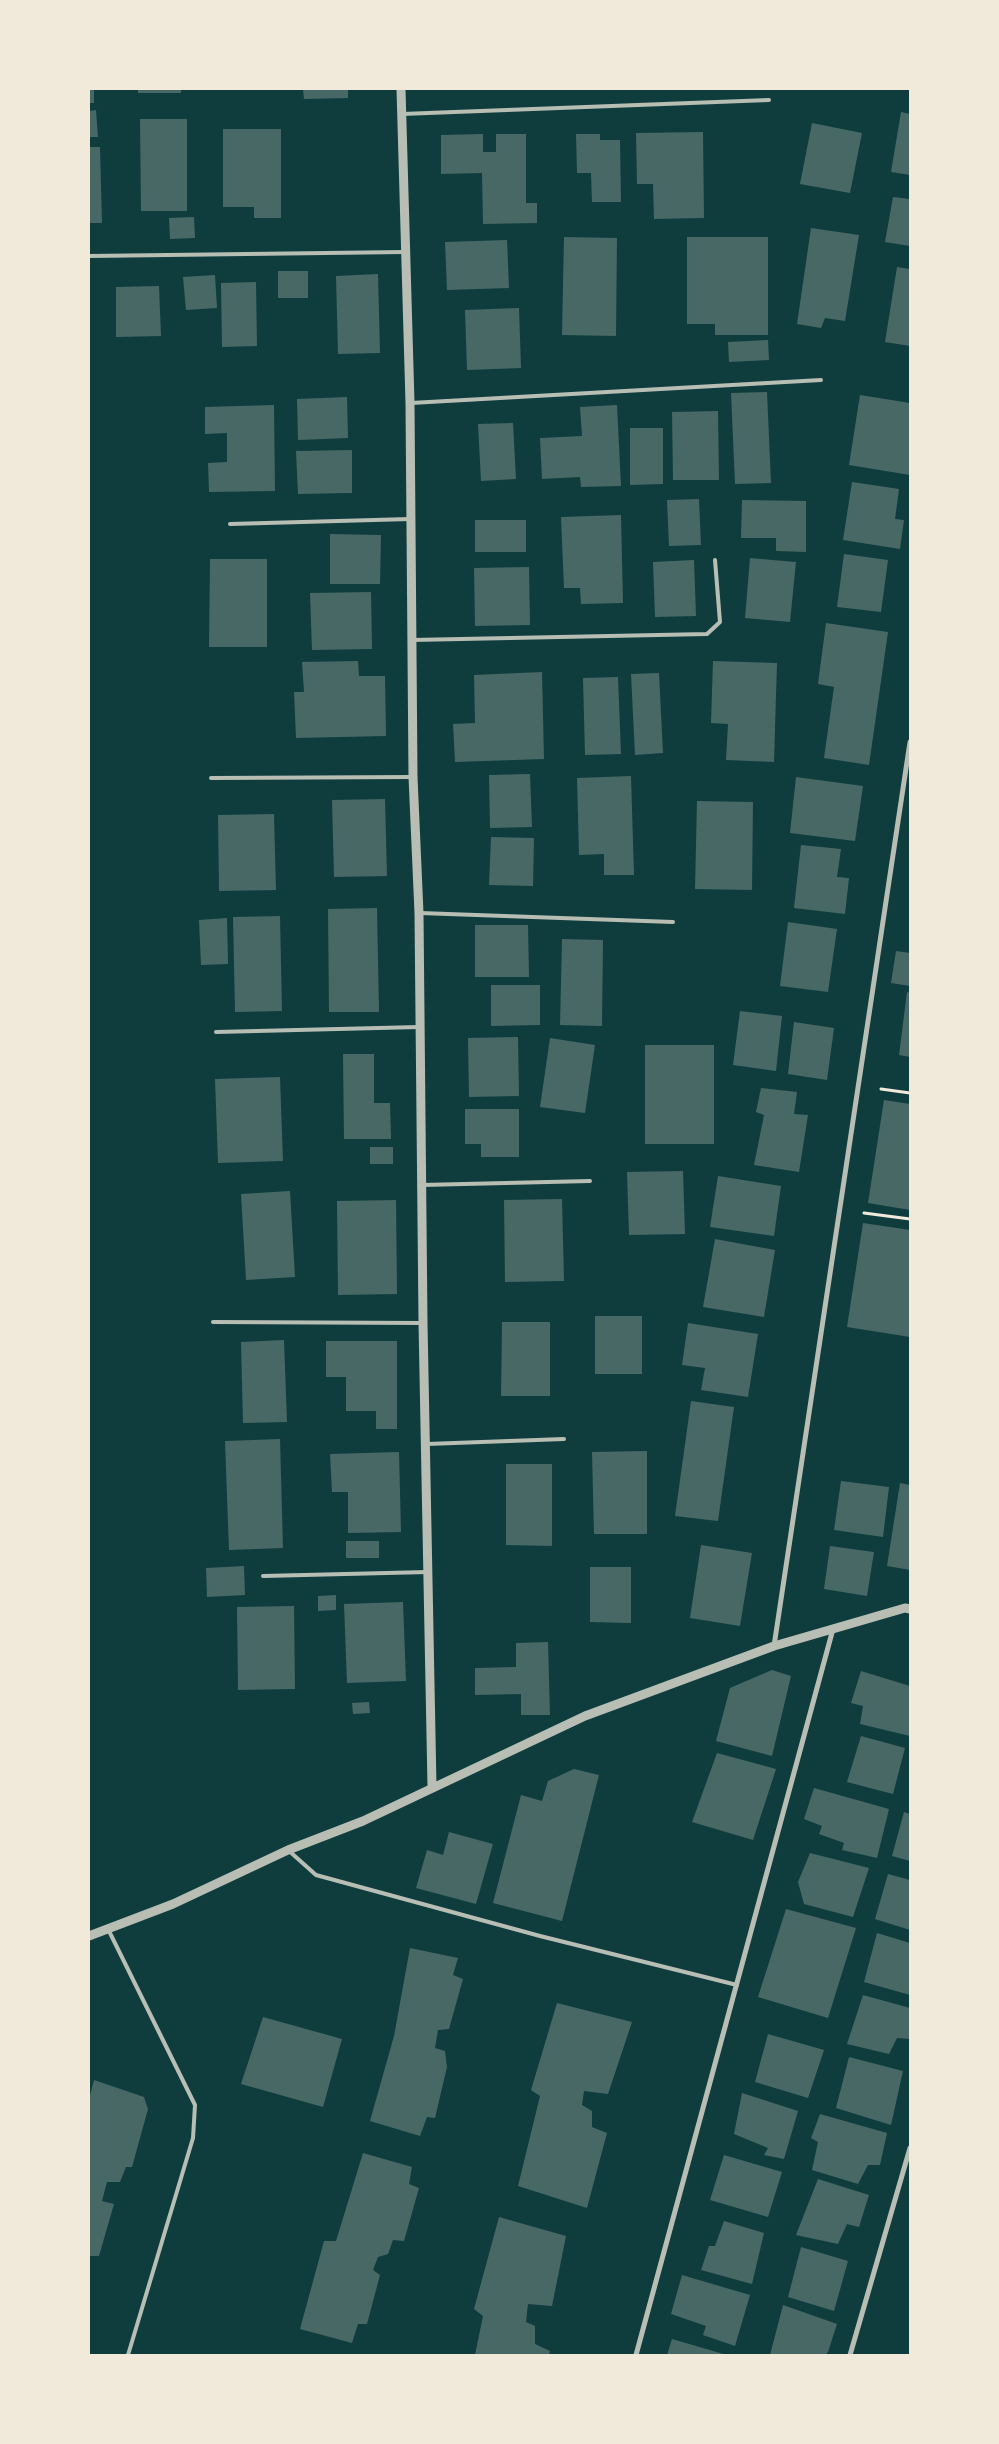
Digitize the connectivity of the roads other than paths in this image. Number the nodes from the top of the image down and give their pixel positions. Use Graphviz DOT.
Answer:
graph roads {
  1 [pos="402,89"];
  2 [pos="769,100"];
  3 [pos="402,114"];
  4 [pos="404,252"];
  5 [pos="89,256"];
  6 [pos="821,380"];
  7 [pos="410,403"];
  8 [pos="410,519"];
  9 [pos="230,524"];
  10 [pos="716,560"];
  11 [pos="411,640"];
  12 [pos="910,742"];
  13 [pos="413,777"];
  14 [pos="211,778"];
  15 [pos="419,913"];
  16 [pos="673,922"];
  17 [pos="419,1026"];
  18 [pos="216,1032"];
  19 [pos="590,1182"];
  20 [pos="421,1185"];
  21 [pos="213,1322"];
  22 [pos="423,1323"];
  23 [pos="564,1439"];
  24 [pos="427,1444"];
  25 [pos="428,1572"];
  26 [pos="264,1576"];
  27 [pos="910,1609"];
  28 [pos="833,1629"];
  29 [pos="774,1646"];
  30 [pos="432,1787"];
  31 [pos="288,1850"];
  32 [pos="108,1929"];
  33 [pos="89,1936"];
  34 [pos="737,1985"];
  35 [pos="910,2148"];
  36 [pos="128,2355"];
  37 [pos="636,2355"];
  38 [pos="850,2355"];
  1 -- 3 [label="street"];
  2 -- 3 [label="lane"];
  3 -- 4 [label="street"];
  4 -- 5 [label="lane"];
  4 -- 7 [label="street"];
  6 -- 7 [label="lane"];
  7 -- 8 [label="street"];
  8 -- 9 [label="lane"];
  8 -- 11 [label="street"];
  10 -- 11 [label="lane"];
  11 -- 13 [label="street"];
  12 -- 29 [label="street"];
  13 -- 14 [label="lane"];
  13 -- 15 [label="street"];
  15 -- 16 [label="lane"];
  15 -- 17 [label="street"];
  17 -- 18 [label="lane"];
  17 -- 20 [label="street"];
  19 -- 20 [label="lane"];
  20 -- 22 [label="street"];
  21 -- 22 [label="lane"];
  22 -- 24 [label="street"];
  23 -- 24 [label="lane"];
  24 -- 25 [label="street"];
  25 -- 26 [label="lane"];
  25 -- 30 [label="street"];
  27 -- 28 [label="street"];
  28 -- 29 [label="street"];
  28 -- 34 [label="street"];
  29 -- 30 [label="street"];
  30 -- 31 [label="street"];
  31 -- 32 [label="street"];
  31 -- 34 [label="lane"];
  32 -- 33 [label="street"];
  32 -- 36 [label="lane"];
  34 -- 37 [label="street"];
  35 -- 38 [label="street"];
}
